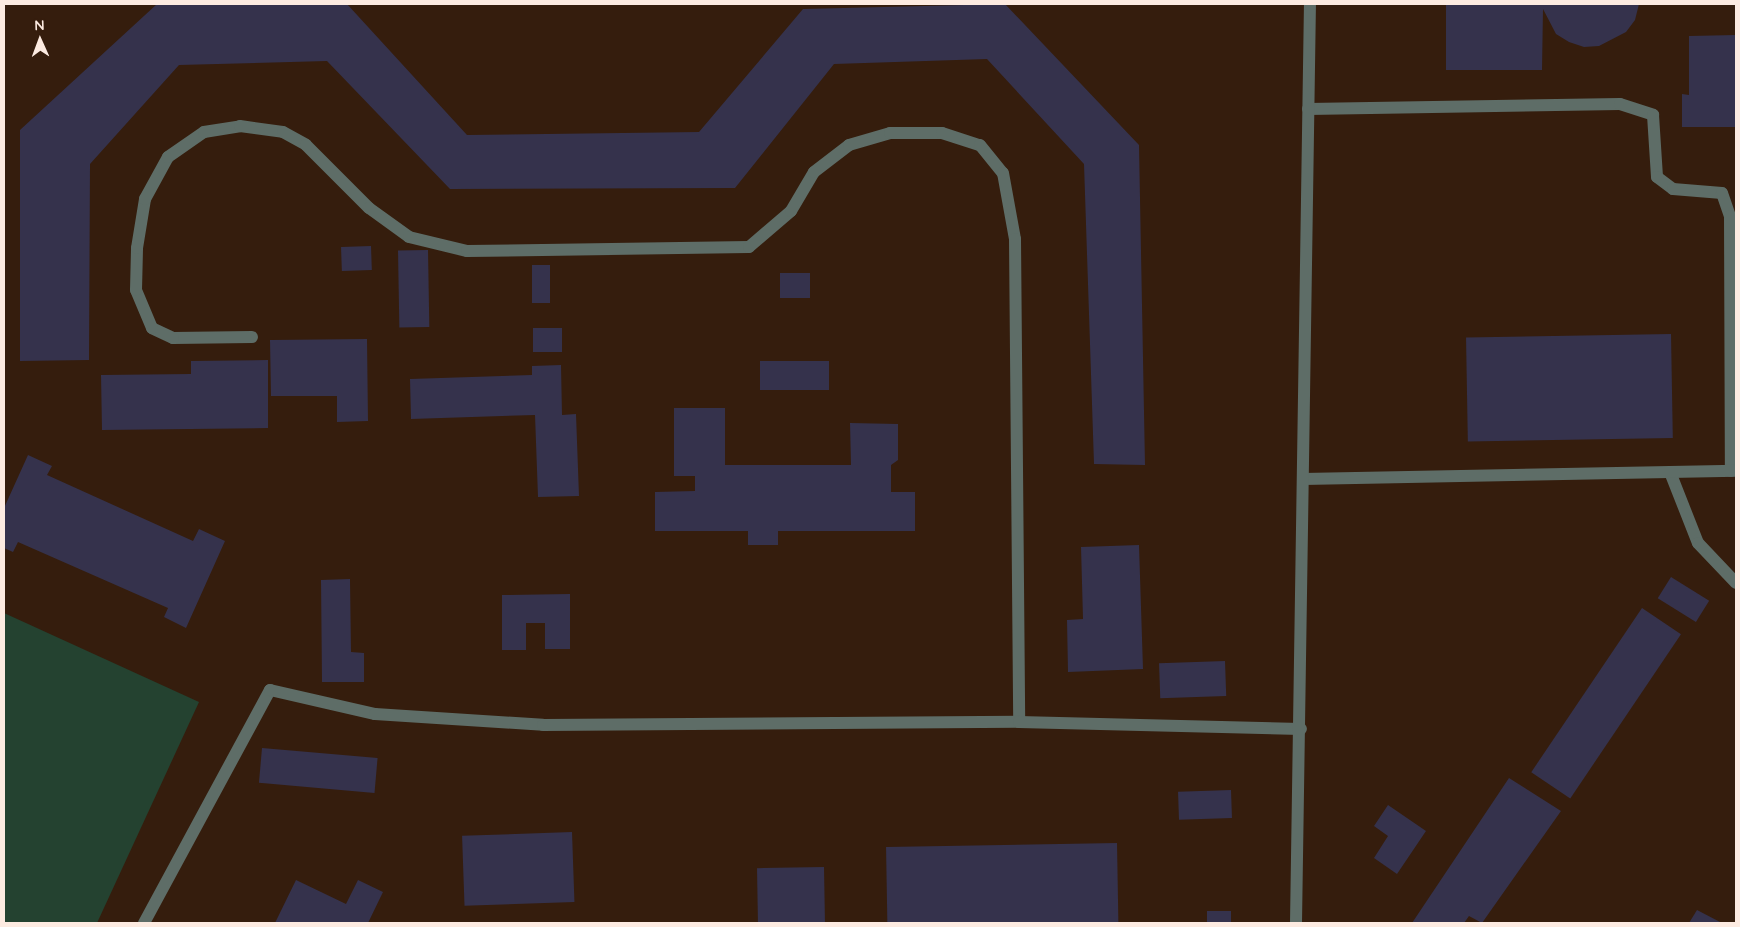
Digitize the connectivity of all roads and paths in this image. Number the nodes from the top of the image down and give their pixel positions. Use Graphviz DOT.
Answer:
graph roads {
  1 [pos="1310,4"];
  2 [pos="1308,109"];
  3 [pos="252,338"];
  4 [pos="1733,471"];
  5 [pos="1670,472"];
  6 [pos="1303,479"];
  7 [pos="1736,583"];
  8 [pos="1019,722"];
  9 [pos="1301,729"];
  10 [pos="144,923"];
  11 [pos="1296,923"];
  1 -- 2 [label="street"];
  2 -- 4 [label="street"];
  2 -- 6 [label="street"];
  3 -- 8 [label="street"];
  4 -- 5 [label="street"];
  5 -- 6 [label="street"];
  5 -- 7 [label="street"];
  6 -- 9 [label="street"];
  8 -- 9 [label="street"];
  8 -- 10 [label="street"];
  9 -- 11 [label="street"];
}
